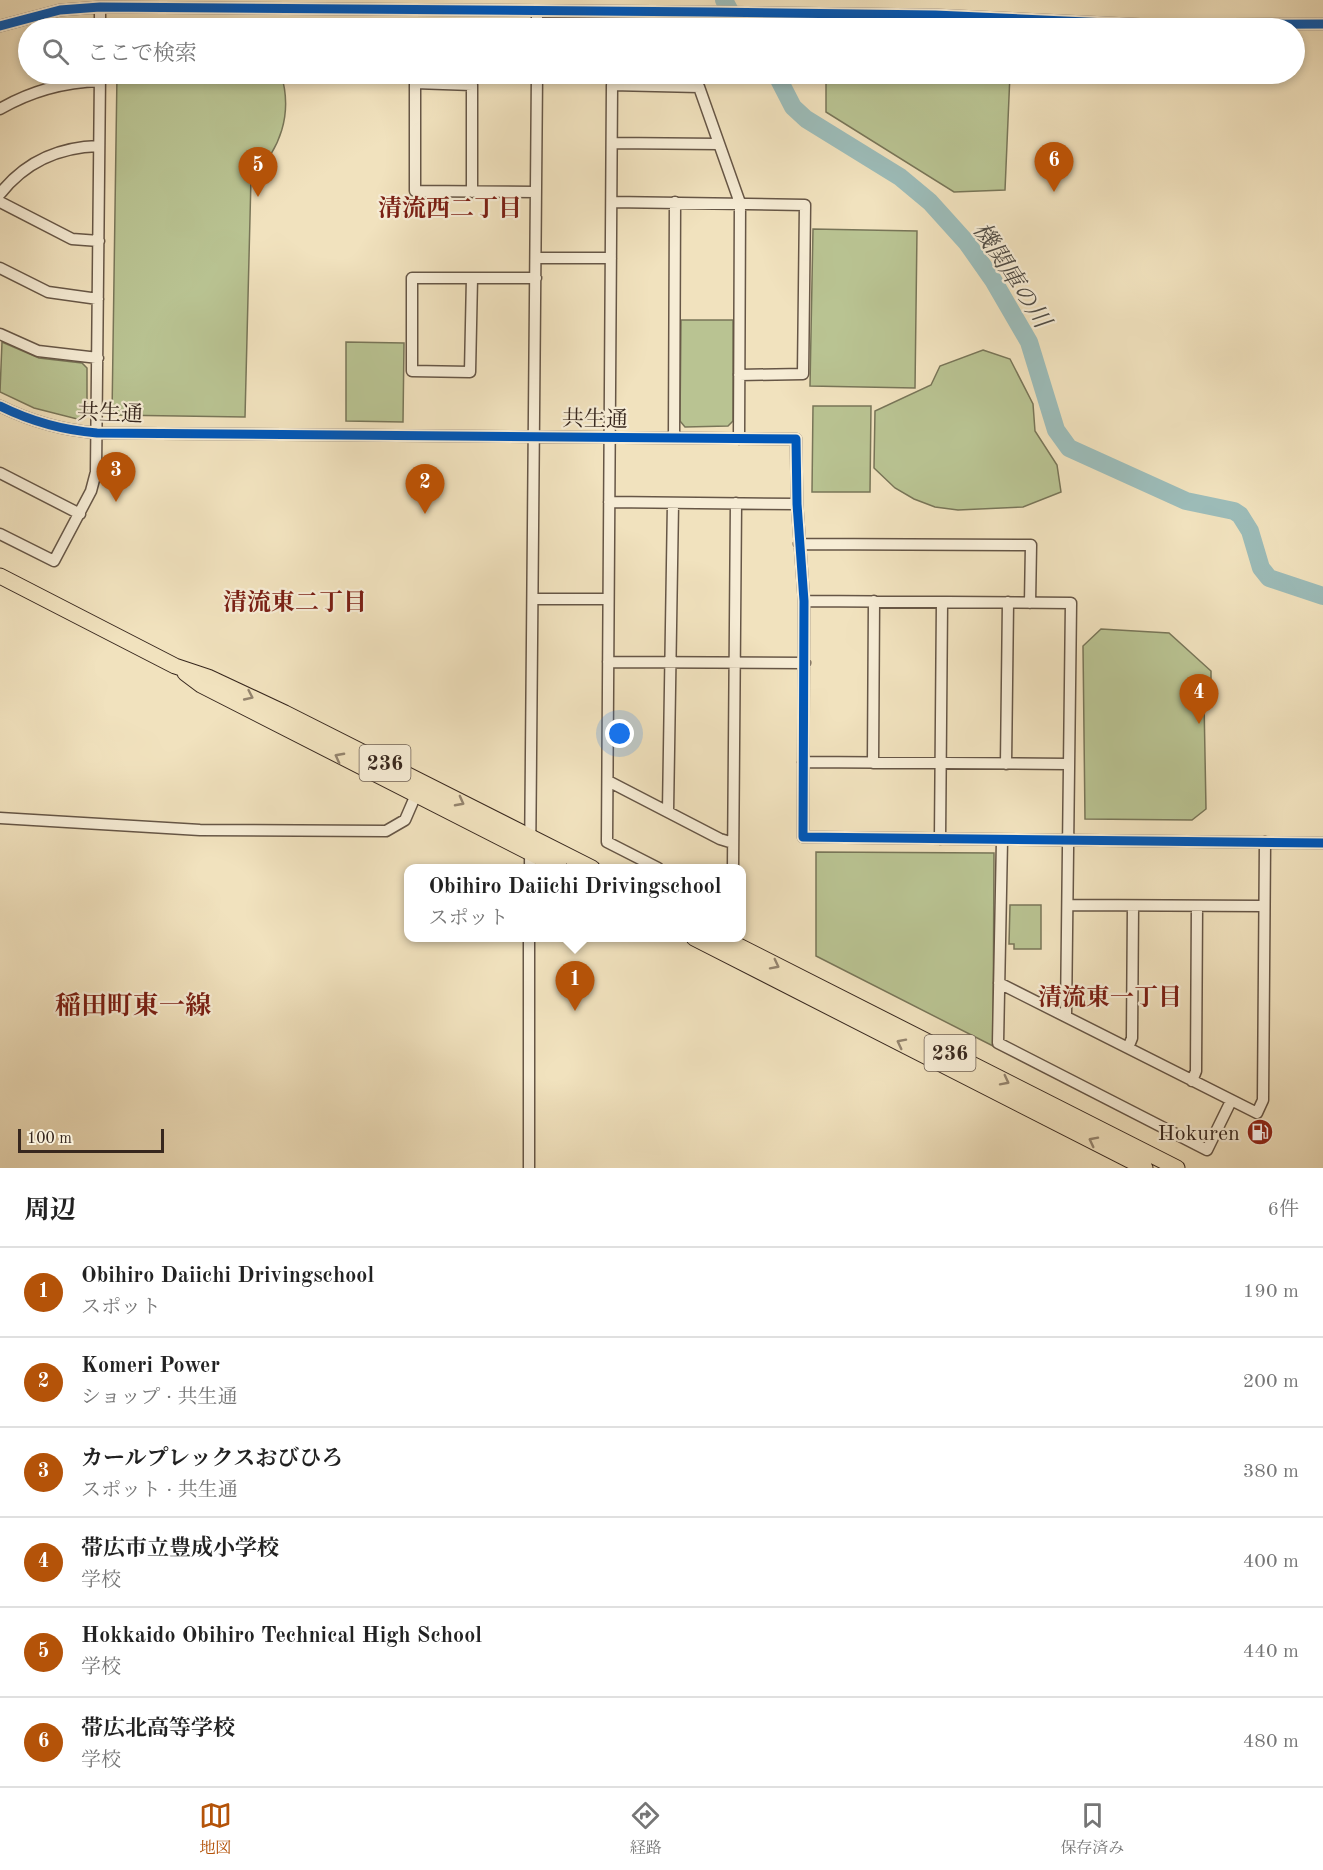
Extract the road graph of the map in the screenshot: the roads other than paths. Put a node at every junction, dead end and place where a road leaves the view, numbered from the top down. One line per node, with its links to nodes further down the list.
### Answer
1 (393, 5): 3 (street); 4 (street)
2 (616, 5): 4 (street); 8 (street)
3 (100, 7): 5 (street); 6 (street)
4 (537, 10): 7 (street)
5 (30, 18)
6 (100, 18)
7 (537, 18)
8 (1000, 18)
9 (18, 21): 12 (street)
10 (1305, 24): 11 (street)
11 (1323, 24)
12 (0, 26)
13 (62, 84): 18 (street)
14 (100, 84): 21 (street)
15 (415, 84): 22 (street)
16 (444, 84): 22 (street)
17 (537, 84): 23 (street)
18 (0, 109)
19 (612, 143): 20 (street); 20 (street); 26 (street)
20 (719, 144): 28 (street)
21 (99, 146): 24 (street); 29 (street)
22 (472, 192): 23 (street)
23 (536, 192): 30 (street)
24 (0, 194)
25 (0, 202): 29 (street)
26 (612, 202): 27 (street); 31 (street)
27 (675, 202): 28 (street); 43 (street)
28 (740, 203): 38 (street); 38 (street)
29 (99, 241): 35 (street)
30 (536, 258): 31 (street); 34 (street)
31 (611, 258): 42 (street)
32 (0, 268): 35 (street)
33 (472, 278): 33 (street); 34 (street)
34 (536, 278): 41 (street)
35 (98, 299): 37 (street)
36 (0, 334): 37 (street)
37 (98, 358): 40 (street)
38 (739, 375): 44 (street)
39 (0, 406): 40 (street, 共生通)
40 (97, 433): 41 (street, 共生通); 50 (street)
41 (534, 437): 42 (street, 共生通); 54 (street)
42 (610, 438): 43 (street, 共生通); 46 (street)
43 (674, 438): 44 (street, 共生通)
44 (739, 438): 49 (street, 共生通)
45 (0, 473): 50 (street)
46 (609, 502): 47 (street); 55 (street)
47 (673, 503): 48 (street); 62 (street)
48 (736, 503): 49 (street); 63 (street)
49 (797, 504): 52 (street, 共生通)
50 (80, 514): 51 (street)
51 (0, 534)
52 (799, 544): 56 (street, 共生通); 60 (street)
53 (0, 576): 71 (highway, 236)
54 (533, 599): 55 (street); 80 (street)
55 (608, 599): 61 (street)
56 (804, 601): 57 (street); 64 (street, 共生通)
57 (874, 601): 58 (street); 66 (street)
58 (942, 602): 59 (street); 67 (street)
59 (1008, 602): 60 (street); 68 (street)
60 (1030, 603): 69 (street)
61 (608, 662): 62 (street); 70 (street)
62 (671, 662): 63 (street); 72 (street)
63 (735, 663): 64 (street); 78 (street)
64 (805, 663): 65 (street, 共生通)
65 (803, 762): 66 (street); 74 (street, 共生通)
66 (873, 763): 67 (street)
67 (940, 763): 68 (street); 74 (street)
68 (1006, 764): 69 (street)
69 (1068, 765): 76 (street)
70 (608, 781): 72 (street); 83 (street)
71 (419, 789): 73 (street); 80 (highway, 236)
72 (668, 811): 78 (street)
73 (0, 818)
74 (940, 839): 75 (street)
75 (1002, 840): 76 (street); 92 (street)
76 (1070, 840): 77 (street); 85 (street)
77 (1265, 842): 79 (street); 88 (street)
78 (734, 843): 84 (street)
79 (1323, 843)
80 (530, 853): 81 (highway, 236); 82 (highway, 236)
81 (552, 864)
82 (575, 864)
83 (650, 864)
84 (733, 864)
85 (1069, 905): 86 (street); 93 (street)
86 (1133, 906): 87 (street); 94 (street)
87 (1197, 906): 88 (street); 95 (street)
88 (1264, 906): 96 (street)
89 (529, 942): 97 (street)
90 (702, 942): 98 (highway, 236, one-way to 90)
91 (731, 942): 99 (highway, 236, one-way to 99)
92 (999, 982): 93 (street); 96 (street)
93 (1065, 1015): 94 (street)
94 (1128, 1048): 95 (street)
95 (1192, 1081): 96 (street)
96 (1231, 1101)
97 (529, 1168)
98 (1145, 1168)
99 (1177, 1168)

